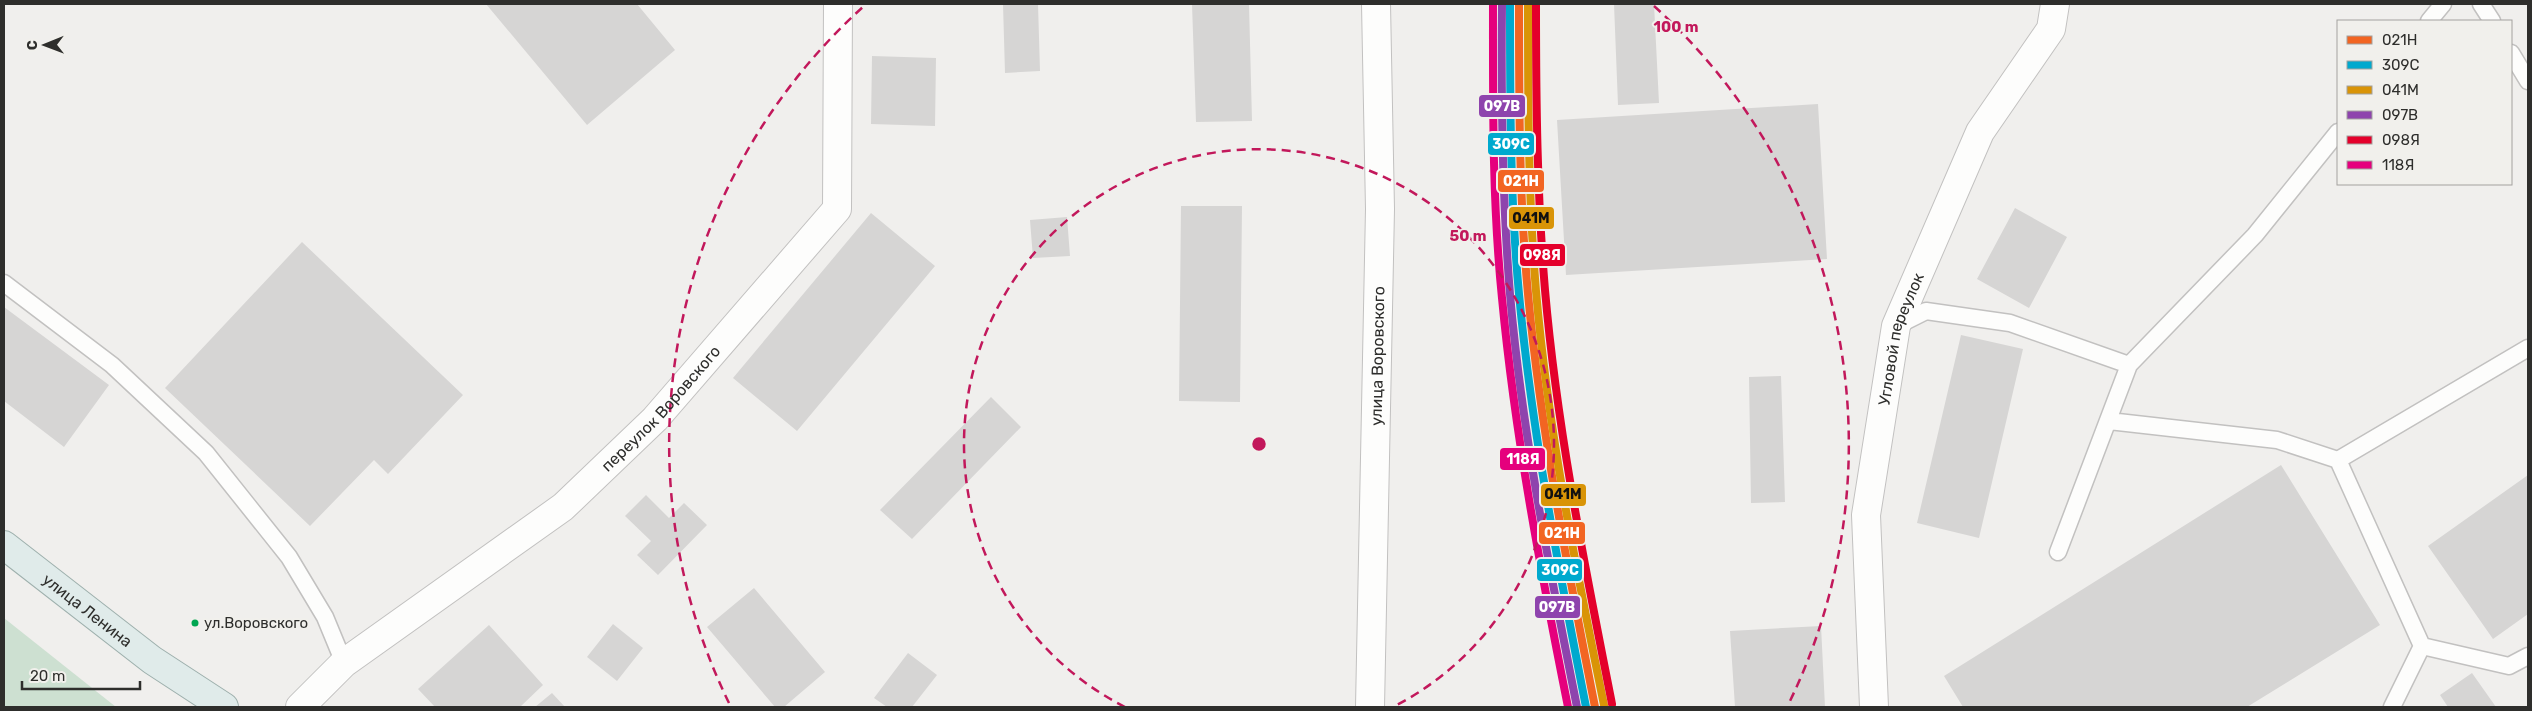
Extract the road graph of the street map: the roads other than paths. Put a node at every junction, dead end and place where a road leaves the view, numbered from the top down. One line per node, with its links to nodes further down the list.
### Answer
1 (838, 4): 21 (street, переулок Воровского)
2 (1376, 4): 24 (street, улица Воровского)
3 (2056, 4): 12 (street, Угловой переулок)
4 (2443, 4): 6 (lane)
5 (2481, 4): 7 (lane)
6 (2430, 20)
7 (2491, 20)
8 (2512, 55): 9 (lane)
9 (2528, 82)
10 (2337, 133): 14 (lane)
11 (4, 283): 21 (lane)
12 (1896, 326): 14 (lane); 25 (street, Угловой переулок)
13 (2528, 348): 16 (lane)
14 (2130, 365): 15 (lane)
15 (2110, 421): 16 (lane); 18 (lane)
16 (2338, 460): 19 (lane)
17 (4, 545): 22 (main road, улица Ленина)
18 (2058, 552)
19 (2422, 646): 20 (lane); 26 (lane)
20 (2528, 656)
21 (344, 663): 23 (street, переулок Воровского)
22 (224, 707)
23 (300, 707)
24 (1370, 707)
25 (1874, 707)
26 (2392, 707)

